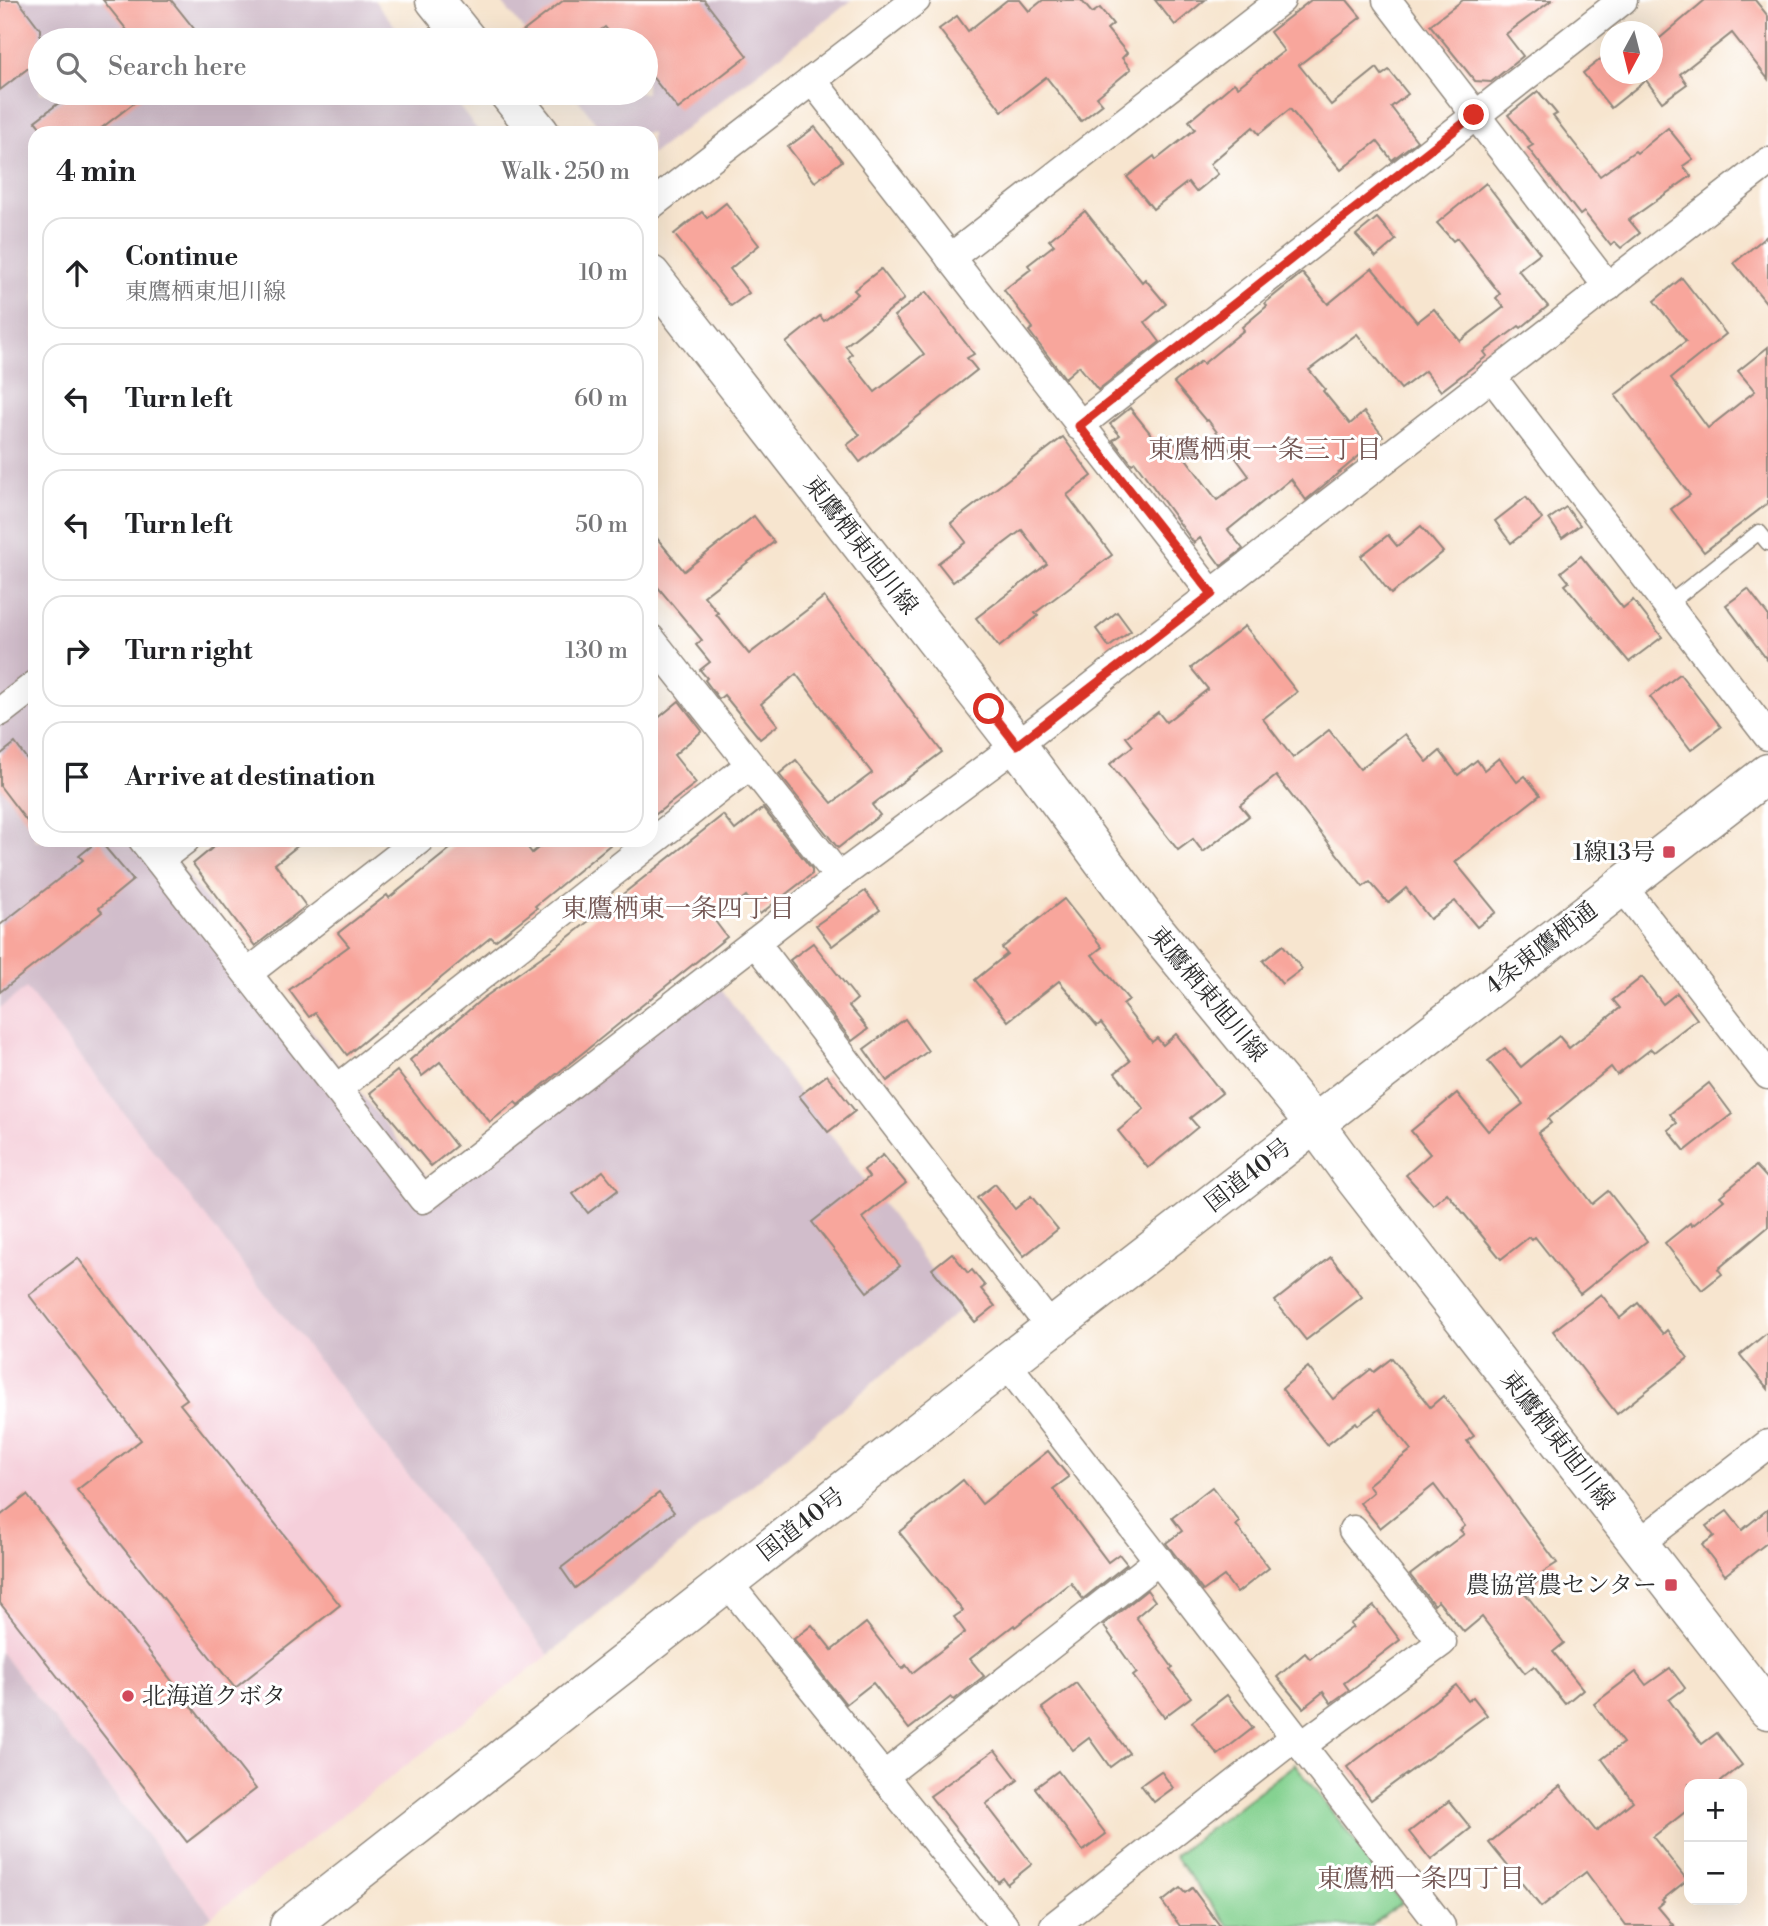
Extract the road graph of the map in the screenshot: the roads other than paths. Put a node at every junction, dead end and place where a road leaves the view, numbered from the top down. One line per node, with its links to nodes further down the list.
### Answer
1 (435, 0): 6 (main road)
2 (916, 0): 7 (street)
3 (1281, 0): 13 (street)
4 (1387, 0): 9 (street)
5 (1623, 0): 9 (street)
6 (457, 28)
7 (812, 80): 12 (street); 13 (street)
8 (518, 105): 10 (main road)
9 (1474, 115): 15 (street); 17 (street)
10 (534, 126)
11 (1768, 162): 15 (street)
12 (658, 200)
13 (950, 258): 17 (street)
14 (658, 284): 25 (main road, 東鷹栖東旭川線)
15 (1608, 287): 16 (street)
16 (1491, 376): 19 (street); 20 (street)
17 (1079, 426): 19 (street)
18 (1768, 543): 20 (lane)
19 (1212, 594): 25 (street)
20 (1667, 605): 24 (street)
21 (658, 655): 26 (street)
22 (28, 697): 23 (street)
23 (0, 712)
24 (1768, 736)
25 (1017, 745): 32 (street); 38 (main road, 東鷹栖東旭川線)
26 (750, 765): 28 (street); 32 (street)
27 (1768, 773): 33 (main road, 4条東鷹栖通)
28 (658, 837)
29 (410, 847): 35 (street)
30 (645, 847): 37 (street)
31 (151, 850): 35 (street)
32 (839, 877): 34 (street)
33 (1622, 886): 36 (street); 38 (main road, 4条東鷹栖通)
34 (755, 942): 37 (street); 39 (street)
35 (248, 973): 37 (street)
36 (1768, 1075)
37 (337, 1089)
38 (1314, 1123): 39 (main road, 国道40号); 43 (main road, 東鷹栖東旭川線)
39 (1052, 1329): 40 (main road, 国道40号)
40 (1006, 1363): 44 (street); 45 (main road, 国道40号)
41 (1768, 1444): 43 (street)
42 (1353, 1530): 47 (street)
43 (1638, 1544): 46 (main road, 東鷹栖東旭川線)
44 (1159, 1560): 47 (street); 48 (street)
45 (727, 1582): 48 (street); 50 (main road, 国道40号)
46 (1768, 1710)
47 (1298, 1742): 49 (street); 52 (street)
48 (884, 1776): 51 (street)
49 (1428, 1922)
50 (289, 1926)
51 (1004, 1926)
52 (1054, 1926)

